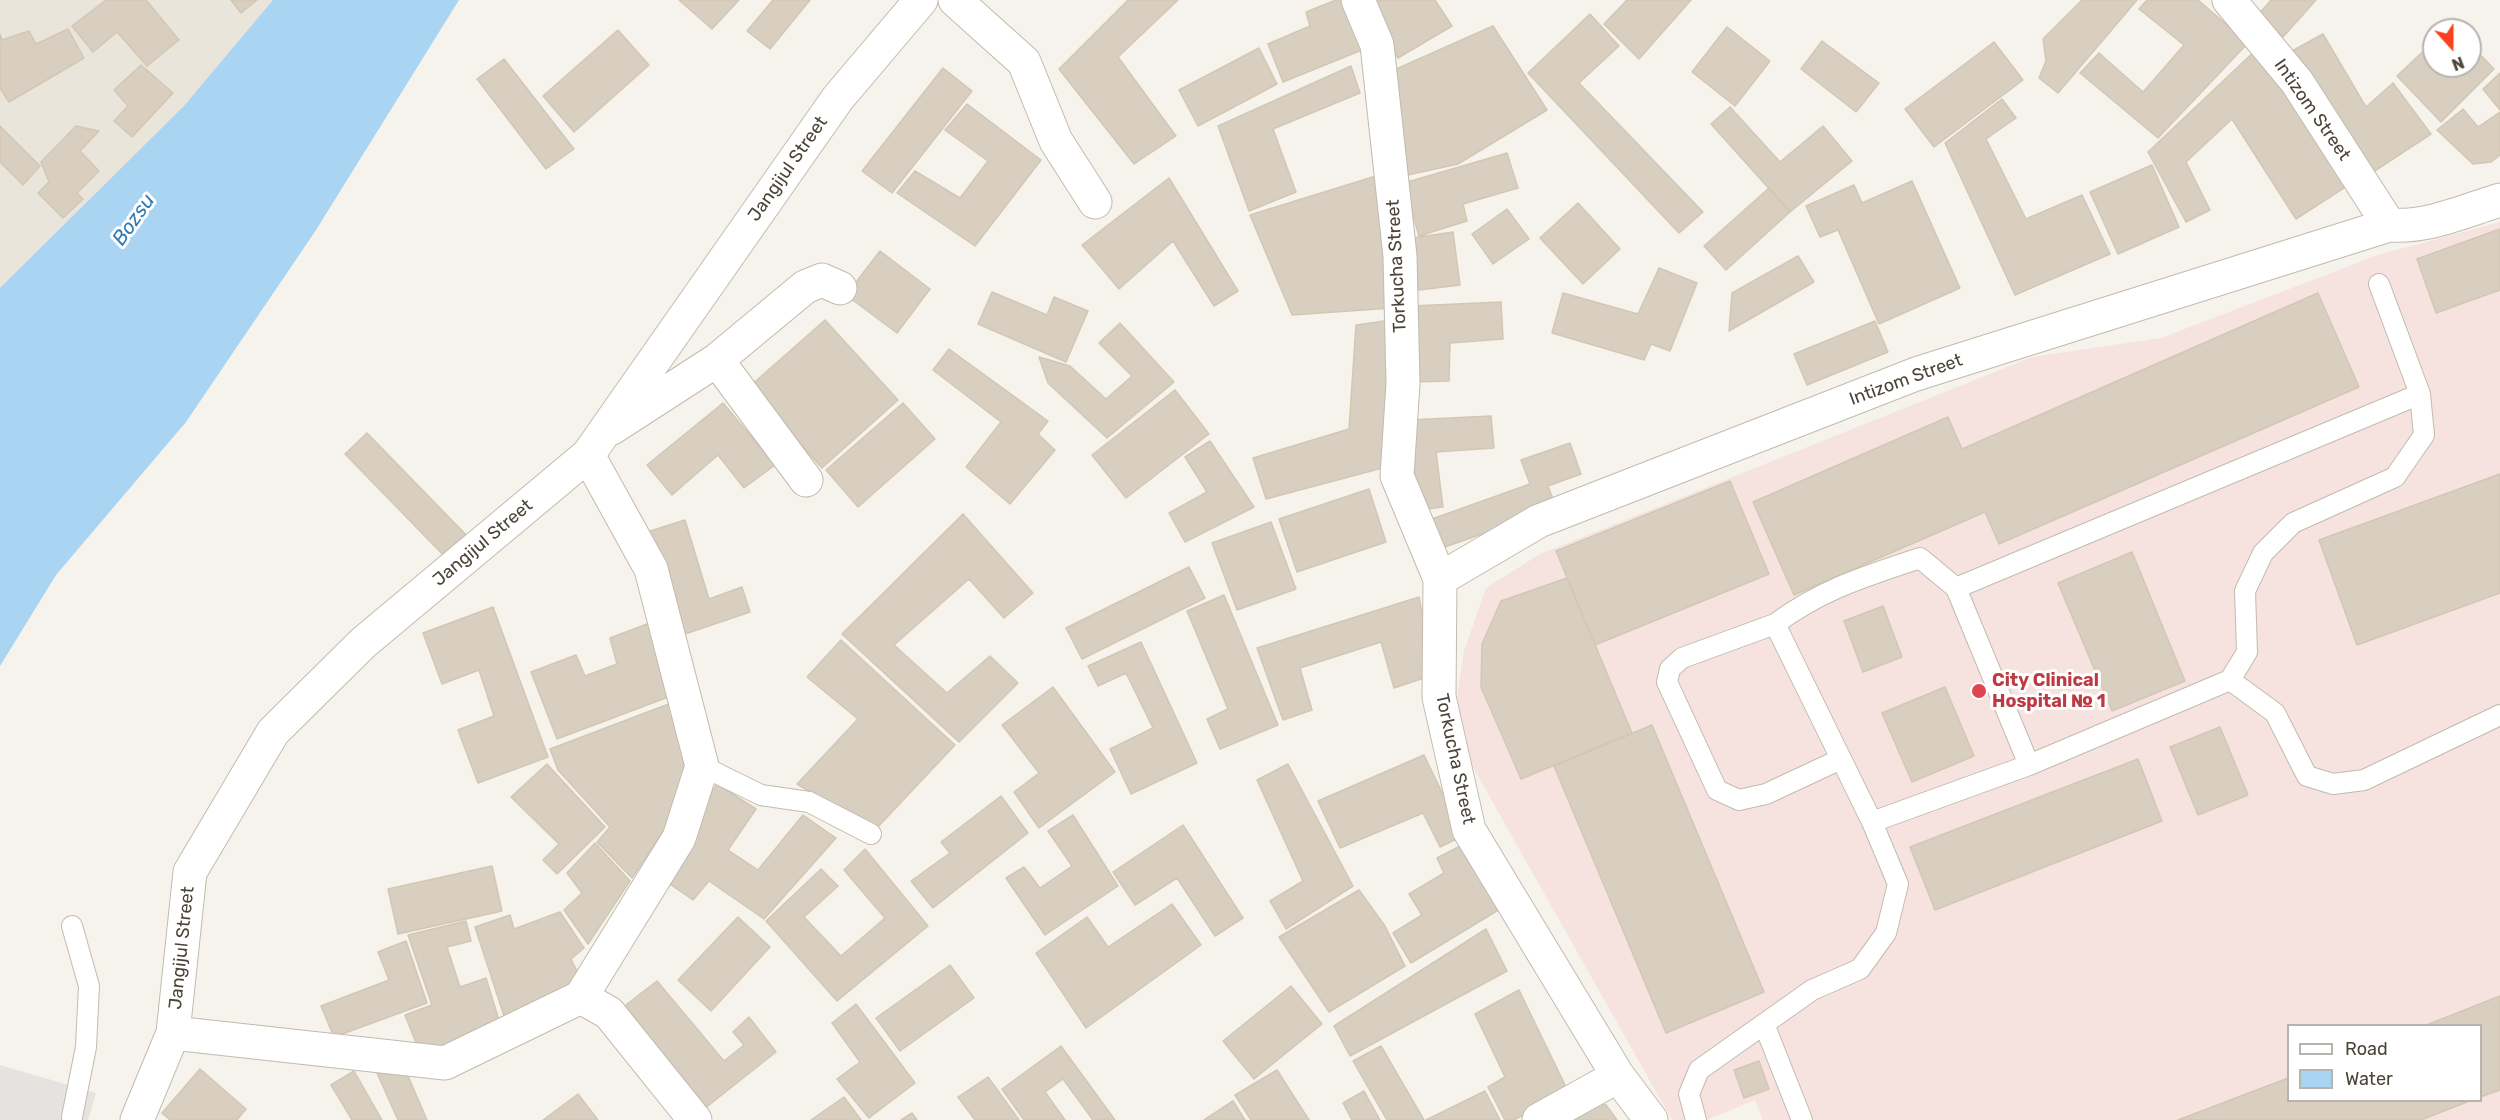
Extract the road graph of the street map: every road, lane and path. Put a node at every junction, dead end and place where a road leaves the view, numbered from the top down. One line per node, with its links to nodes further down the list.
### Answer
1 (921, 0): 12 (street, Jangijul Street)
2 (955, 0): 6 (street)
3 (1358, 0): 14 (street, Torkucha Street)
4 (2229, 0): 7 (street, Intizom Street)
5 (2500, 200): 7 (street, Intizom Street)
6 (1095, 202)
7 (2389, 225): 14 (street, Intizom Street)
8 (2379, 284): 11 (lane)
9 (840, 288): 10 (street)
10 (717, 360): 12 (street); 13 (street)
11 (2420, 394): 15 (lane); 17 (lane)
12 (596, 444): 21 (street); 27 (street, Jangijul Street)
13 (806, 480)
14 (1440, 579): 28 (street, Torkucha Street)
15 (1956, 588): 16 (lane); 20 (lane)
16 (1775, 624): 19 (lane); 19 (lane)
17 (2230, 680): 18 (lane); 20 (lane)
18 (2500, 715)
19 (1841, 759): 22 (lane)
20 (2029, 765): 22 (lane)
21 (702, 766): 23 (lane); 25 (street)
22 (1872, 822): 26 (lane)
23 (871, 834)
24 (72, 926): 29 (lane)
25 (582, 997): 27 (street); 31 (street)
26 (1764, 1024): 34 (lane); 35 (lane)
27 (173, 1033): 30 (street, Jangijul Street)
28 (1618, 1076): 32 (street); 33 (street, Torkucha Street)
29 (72, 1117)
30 (137, 1120)
31 (695, 1120)
32 (1539, 1120)
33 (1651, 1120)
34 (1696, 1120)
35 (1802, 1120)

